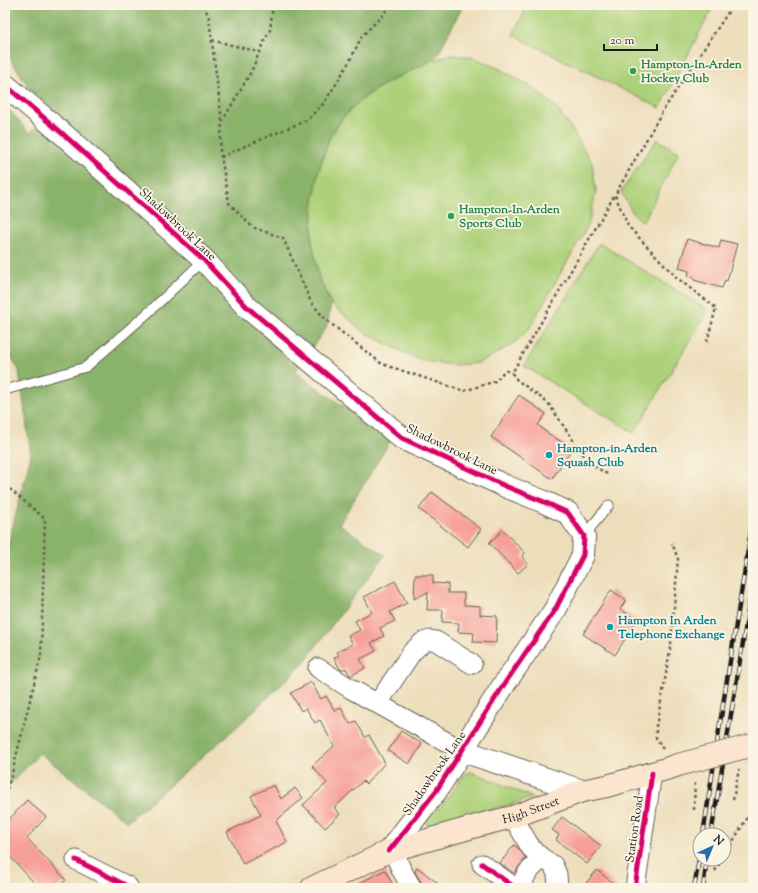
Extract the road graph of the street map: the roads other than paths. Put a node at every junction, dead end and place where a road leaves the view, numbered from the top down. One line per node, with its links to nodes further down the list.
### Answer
1 (5, 85): 2 (street, Shadowbrook Lane)
2 (204, 260): 3 (lane); 5 (street, Shadowbrook Lane)
3 (5, 390)
4 (609, 505): 5 (lane)
5 (584, 536): 10 (street, Shadowbrook Lane)
6 (472, 664): 8 (street)
7 (318, 668): 8 (street)
8 (378, 703): 10 (street)
9 (753, 745): 11 (main road, High Street, bridge)
10 (462, 751): 12 (street, Shadowbrook Lane); 14 (street, Shadowbrook Lane)
11 (673, 771): 12 (main road, High Street); 23 (street, Station Road)
12 (582, 791): 13 (main road, High Street)
13 (513, 817): 14 (main road, High Street); 15 (street)
14 (391, 850): 20 (main road, High Street); 21 (street)
15 (542, 858): 18 (street); 22 (street)
16 (76, 860): 19 (street)
17 (482, 864): 18 (street)
18 (524, 887)
19 (129, 888)
20 (312, 888)
21 (412, 888)
22 (557, 888)
23 (635, 888)

